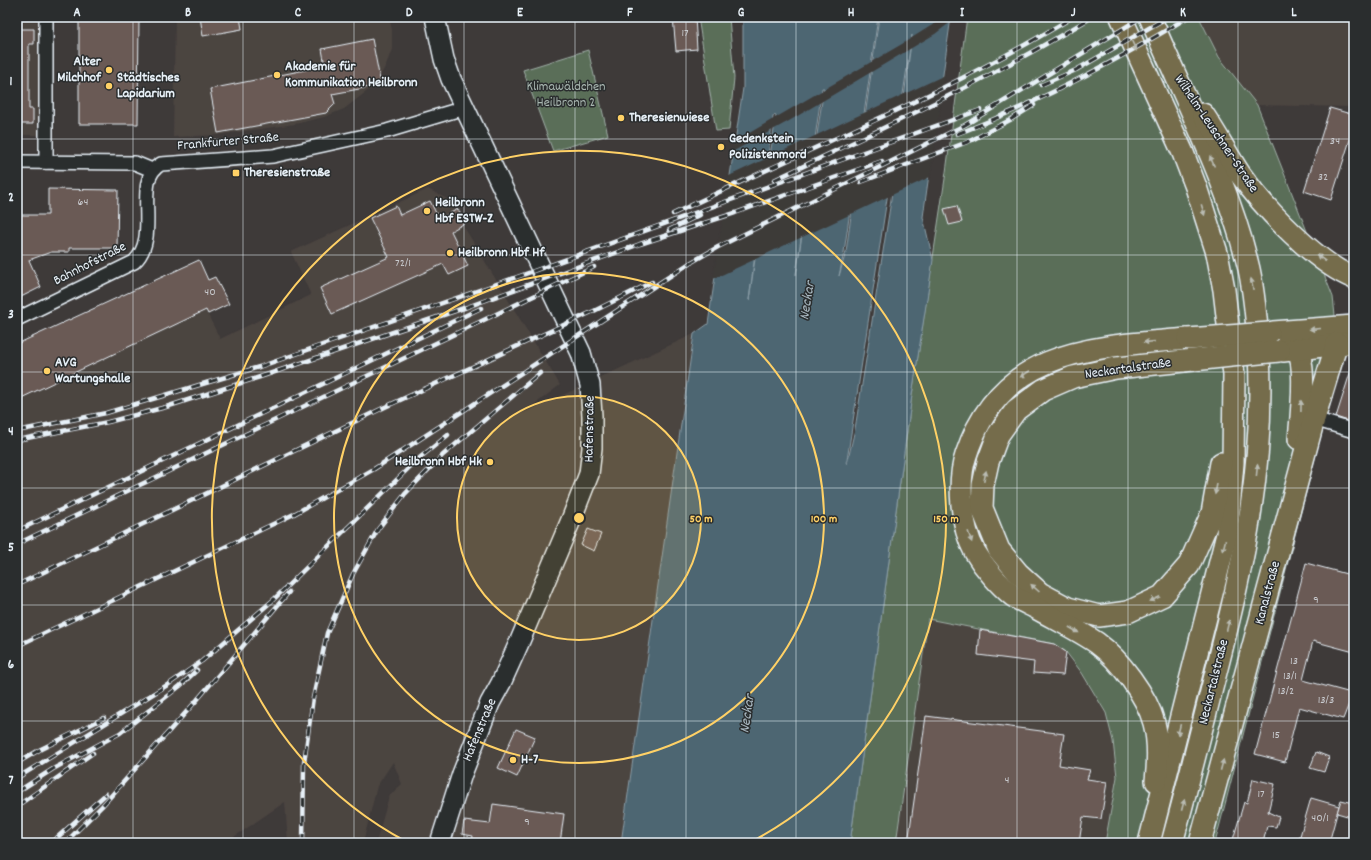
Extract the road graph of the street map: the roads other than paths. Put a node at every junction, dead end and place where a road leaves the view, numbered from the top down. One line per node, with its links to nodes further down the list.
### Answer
1 (46, 17): 8 (street)
2 (435, 17): 6 (main road)
3 (1121, 17): 15 (main road, Neckartalstraße, one-way to 15)
4 (1150, 17): 5 (main road, Neckartalstraße)
5 (1170, 65): 10 (main road, Wilhelm-Leuschner-Straße, one-way to 5); 21 (main road, Neckartalstraße, one-way to 5)
6 (464, 108): 9 (street, Frankfurter Straße); 20 (main road, Hafenstraße)
7 (17, 162): 8 (street)
8 (46, 162): 9 (street)
9 (152, 170): 11 (street, Bahnhofstraße)
10 (1354, 278)
11 (17, 319)
12 (1354, 326): 13 (main road, Neckartalstraße, one-way to 13)
13 (1282, 341): 14 (main road); 15 (main road, Neckartalstraße, one-way to 13, bridge); 18 (main road, one-way to 13); 19 (main road, Neckartalstraße, one-way to 19, bridge)
14 (1346, 342): 16 (main road, Kanalstraße)
15 (1234, 396): 19 (main road, Neckartalstraße, one-way to 19)
16 (1314, 419): 17 (street); 18 (main road, Kanalstraße)
17 (1354, 431)
18 (1282, 541): 22 (main road, Kanalstraße, one-way to 18)
19 (1152, 834)
20 (440, 843)
21 (1172, 843)
22 (1200, 843)

